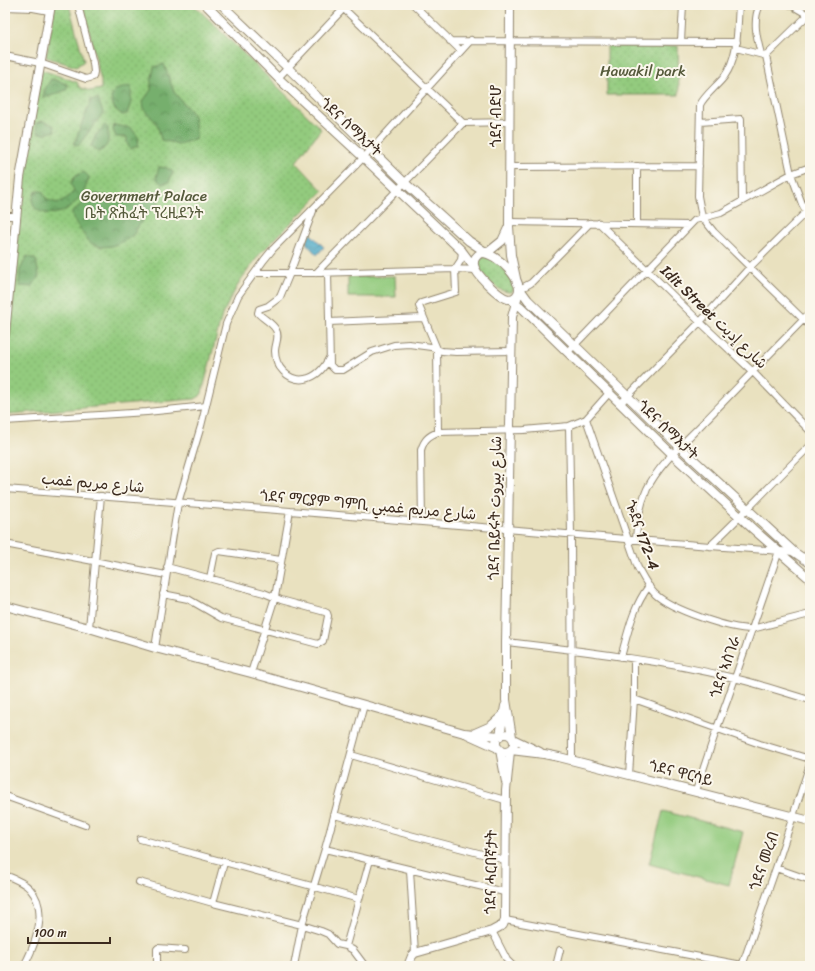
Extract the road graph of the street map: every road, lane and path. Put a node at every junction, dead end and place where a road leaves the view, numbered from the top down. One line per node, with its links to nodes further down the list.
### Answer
1 (78, 5): 22 (street)
2 (222, 5): 23 (main road, ጎደና ሰማእታት)
3 (414, 5): 15 (street)
4 (510, 5): 16 (main road, ጎደና ብድሆ)
5 (683, 5): 17 (street)
6 (739, 5): 18 (street)
7 (760, 5): 20 (street)
8 (791, 5): 13 (street)
9 (209, 6): 24 (main road, ጎደና ሰማእታት)
10 (5, 7): 12 (street)
11 (345, 7): 23 (street); 25 (street)
12 (50, 8): 22 (main road)
13 (809, 16): 20 (street)
14 (472, 40): 15 (street); 16 (street); 19 (street)
15 (450, 41): 19 (street)
16 (510, 41): 17 (street); 26 (main road, ጎደና ብድሆ)
17 (681, 41): 18 (street)
18 (736, 45): 20 (street); 27 (street)
19 (461, 51): 25 (street)
20 (764, 55): 35 (street)
21 (5, 56): 22 (street)
22 (40, 63): 42 (main road)
23 (288, 68): 24 (street); 29 (main road, ጎደና ሰማእታት)
24 (278, 78): 30 (main road, ጎደና ሰማእታት)
25 (428, 89): 28 (street); 29 (street)
26 (510, 122): 28 (street); 33 (main road, ጎደና ብድሆ)
27 (700, 122): 32 (street); 38 (street)
28 (463, 123): 36 (street)
29 (371, 150): 30 (street); 36 (main road, ጎደና ሰማእታት)
30 (363, 157): 37 (main road, ጎደና ሰማእታት); 39 (street)
31 (637, 166): 32 (street); 33 (street); 48 (street)
32 (699, 166): 43 (street)
33 (510, 167): 47 (main road, ጎደና ብድሆ)
34 (810, 167): 35 (street)
35 (791, 174): 38 (street); 40 (street)
36 (405, 183): 37 (street); 51 (main road, ጎደና ሰማእታት)
37 (398, 190): 50 (main road, ጎደና ሰማእታት); 58 (street)
38 (742, 201): 43 (street)
39 (313, 210): 56 (street); 57 (street)
40 (806, 212): 44 (street); 52 (street)
41 (5, 216): 42 (street)
42 (16, 216): 60 (main road)
43 (702, 217): 49 (street); 52 (street)
44 (810, 218)
45 (590, 223): 46 (street); 47 (street); 61 (street)
46 (599, 223): 48 (street); 55 (street, Idit Street شارع إديت)
47 (509, 224): 51 (main road); 61 (main road, ጎደና ብድሆ)
48 (637, 224): 49 (street)
49 (689, 226): 55 (street)
50 (462, 251): 53 (street); 54 (main road, ጎደና ሰማእታት)
51 (487, 252): 54 (main road); 61 (main road, ጎደና ሰማእታት)
52 (750, 267): 65 (street); 67 (street)
53 (455, 269): 54 (street); 59 (street); 64 (street)
54 (476, 270): 61 (main road, ጎደና ሰማእታት)
55 (647, 271): 67 (street, Idit Street شارع إديت); 70 (street)
56 (255, 272): 57 (street); 79 (street)
57 (290, 273): 58 (street); 74 (street)
58 (316, 273): 59 (street)
59 (328, 273): 66 (street)
60 (7, 291): 69 (main road)
61 (514, 294): 63 (main road); 63 (main road); 70 (main road, ጎደና ሰማእታት); 73 (main road, ጎደና ሰማእታት)
62 (810, 313): 65 (street)
63 (512, 317): 72 (main road, ጎደና ቤይሩት شارع بيروت)
64 (423, 318): 66 (street); 71 (street)
65 (804, 320): 68 (street); 75 (street)
66 (329, 322): 74 (street)
67 (700, 322): 75 (street, Idit Street شارع إديت); 77 (street)
68 (810, 326)
69 (5, 334)
70 (575, 345): 73 (street); 77 (main road, ጎደና ሰማእታት)
71 (437, 349): 72 (street); 74 (street); 85 (street)
72 (511, 351): 83 (main road, ጎደና ቤይሩት شارع بيروت)
73 (568, 352): 76 (main road, ጎደና ሰማእታት)
74 (330, 356)
75 (753, 372): 84 (street, Idit Street شارع إديت); 87 (street)
76 (610, 392): 78 (main road, ጎደና ሰማእታት); 80 (street)
77 (627, 396): 78 (street); 87 (main road, ጎደና ሰማእታት)
78 (621, 403): 88 (main road, ጎደና ሰማእታት)
79 (206, 406): 81 (street); 91 (street)
80 (586, 419): 82 (street); 98 (street, ጐደና 172-4)
81 (5, 421)
82 (569, 426): 83 (street); 97 (street)
83 (510, 430): 85 (street); 96 (main road, ጎደና ቤይሩት شارع بيروت)
84 (810, 431)
85 (438, 432): 95 (street)
86 (810, 446): 92 (street)
87 (680, 447): 88 (street); 92 (main road, ጎደና ሰማእታት)
88 (673, 455): 94 (main road, ጎደና ሰማእታት); 99 (street)
89 (5, 489): 90 (street, شارع مريم غمب)
90 (101, 496): 91 (street, شارع مريم غمب); 106 (street)
91 (178, 503): 93 (street, ጎደና ማርያም ግምቢ شارع مريم غمبي); 108 (street)
92 (748, 509): 94 (street); 104 (main road, ጎደና ሰማእታት)
93 (290, 511): 95 (street, ጎደና ማርያም ግምቢ شارع مريم غمبي); 105 (street)
94 (740, 517): 101 (street); 102 (main road, ጎደና ሰማእታት)
95 (422, 522): 96 (street, ጎደና ማርያም ግምቢ شارع مريم غمبي)
96 (508, 529): 97 (street, ጎደና ማርያም ግምቢ شارع مريم غمبي); 120 (main road, ጎደና ቤይሩት شارع بيروت)
97 (571, 534): 98 (street, ጎደና ማርያም ግምቢ شارع مريم غمبي); 122 (street)
98 (629, 539): 99 (street, ጎደና ማርያም ግምቢ شارع مريم غمبي); 112 (street, ጐደና 172-4)
99 (636, 540): 101 (street, ጎደና ማርያም ግምቢ شارع مريم غمبي)
100 (5, 544): 106 (street)
101 (710, 546): 102 (street, ጎደና ማርያም ግምቢ شارع مريم غمبي)
102 (779, 551): 104 (street, ጎደና ማርያም ግምቢ شارع مريم غمبي); 111 (main road, ጎደና ሰማእታት); 118 (street, ጎደና ኣስገራ)
103 (810, 551): 107 (street)
104 (794, 552): 107 (main road, ጎደና ሰማእታት)
105 (281, 560): 110 (street); 114 (street)
106 (95, 561): 109 (street); 117 (street)
107 (807, 561)
108 (167, 567): 109 (street); 110 (street)
109 (166, 575): 113 (street)
110 (210, 578): 114 (street)
111 (810, 580)
112 (649, 586): 118 (street, ጐደና 172-4); 123 (street)
113 (163, 594): 119 (street); 121 (street)
114 (275, 597): 119 (street); 119 (street)
115 (5, 606): 117 (main road)
116 (810, 614): 118 (street, ጐደና 172-4)
117 (89, 628): 121 (main road)
118 (752, 629): 126 (street, ጎደና ኣስገራ)
119 (265, 631): 125 (street)
120 (506, 642): 122 (street); 128 (main road, ጎደና ቤይሩት شارع بيروت)
121 (155, 648): 125 (main road)
122 (572, 650): 123 (street); 142 (street)
123 (621, 657): 124 (street)
124 (634, 659): 126 (street); 127 (street)
125 (251, 673): 130 (main road)
126 (735, 678): 129 (street); 132 (street, ጎደና ኣስገራ)
127 (634, 699): 132 (street); 144 (street)
128 (506, 700): 131 (main road); 136 (main road)
129 (810, 700)
130 (364, 706): 133 (main road); 140 (street)
131 (503, 715): 134 (main road); 135 (main road)
132 (717, 728): 141 (street); 146 (street, ጎደና ኣስገራ)
133 (464, 733): 134 (main road); 137 (main road)
134 (474, 733): 135 (main road)
135 (500, 736): 136 (main road); 137 (main road)
136 (512, 738): 138 (main road); 139 (main road, ጎደና ዋርሳይ)
137 (499, 749): 138 (main road); 145 (main road)
138 (511, 750): 139 (main road, ጎደና ዋርሳይ); 145 (main road)
139 (544, 754): 142 (main road, ጎደና ዋርሳይ)
140 (351, 755): 148 (street); 149 (street)
141 (810, 759)
142 (572, 760): 144 (main road, ጎደና ዋርሳይ)
143 (810, 764): 150 (street, ጎደና መረብ)
144 (629, 775): 146 (main road, ጎደና ዋርሳይ)
145 (506, 782): 148 (main road, ጎደና ሓርበኛታት)
146 (696, 791): 150 (main road, ጎደና ዋርሳይ)
147 (5, 796): 152 (street)
148 (505, 800): 156 (main road, ጎደና ሓርበኛታት)
149 (334, 815): 154 (street); 156 (street)
150 (793, 816): 151 (main road, ጎደና ዋርሳይ); 158 (street, ጎደና መረብ)
151 (810, 821)
152 (85, 825)
153 (140, 839): 157 (street)
154 (325, 849): 155 (street); 163 (street)
155 (370, 860): 159 (street); 165 (street)
156 (505, 860): 164 (main road, ጎደና ሓርበኛታት)
157 (224, 863): 163 (street); 166 (street)
158 (776, 868): 161 (street); 174 (street, ጎደና መረብ)
159 (410, 870): 164 (street); 173 (street)
160 (5, 875): 175 (street)
161 (810, 880)
162 (139, 882): 166 (street)
163 (314, 888): 165 (street); 168 (street)
164 (504, 892): 167 (main road, ጎደና ሓርበኛታት)
165 (359, 899): 170 (street)
166 (213, 903): 168 (street)
167 (505, 920): 169 (main road, ጎደና ሓርበኛታት); 174 (street)
168 (302, 925): 170 (street); 177 (street)
169 (492, 931): 173 (main road, ጎደና ሓርበኛታት); 180 (street)
170 (346, 946): 178 (street)
171 (185, 950): 176 (street)
172 (560, 950): 181 (street)
173 (415, 953): 179 (main road)
174 (742, 965)
175 (24, 966)
176 (157, 966)
177 (294, 966)
178 (366, 966)
179 (408, 966)
180 (513, 966)
181 (556, 966)

